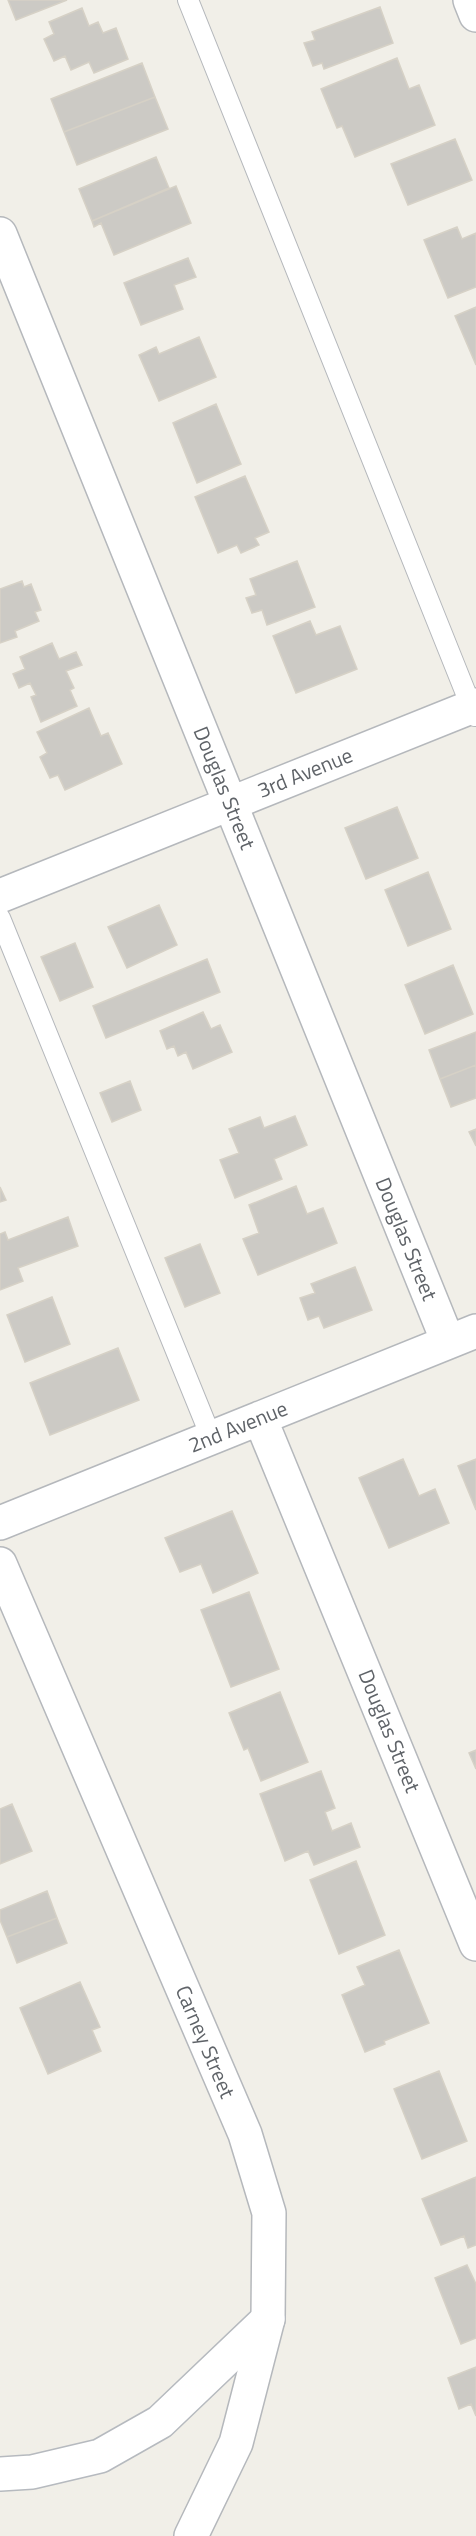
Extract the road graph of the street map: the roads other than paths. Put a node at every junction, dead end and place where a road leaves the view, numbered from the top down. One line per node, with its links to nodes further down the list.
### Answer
1 (188, 0): 5 (lane)
2 (470, 0): 3 (street)
3 (476, 15)
4 (0, 234): 6 (street, Douglas Street)
5 (474, 710): 6 (street, 3rd Avenue)
6 (230, 803): 7 (street, 3rd Avenue); 9 (street, Douglas Street)
7 (0, 896)
8 (0, 918): 11 (lane)
9 (462, 1337): 10 (street, 2nd Avenue)
10 (260, 1418): 11 (street, 2nd Avenue); 14 (street, Douglas Street)
11 (211, 1437): 12 (street, 2nd Avenue)
12 (0, 1523)
13 (0, 1564): 16 (street, Carney Street)
14 (468, 1902): 15 (street, Douglas Street)
15 (476, 1944)
16 (268, 2319): 17 (street); 18 (street, Carney Street)
17 (0, 2474)
18 (191, 2536)

